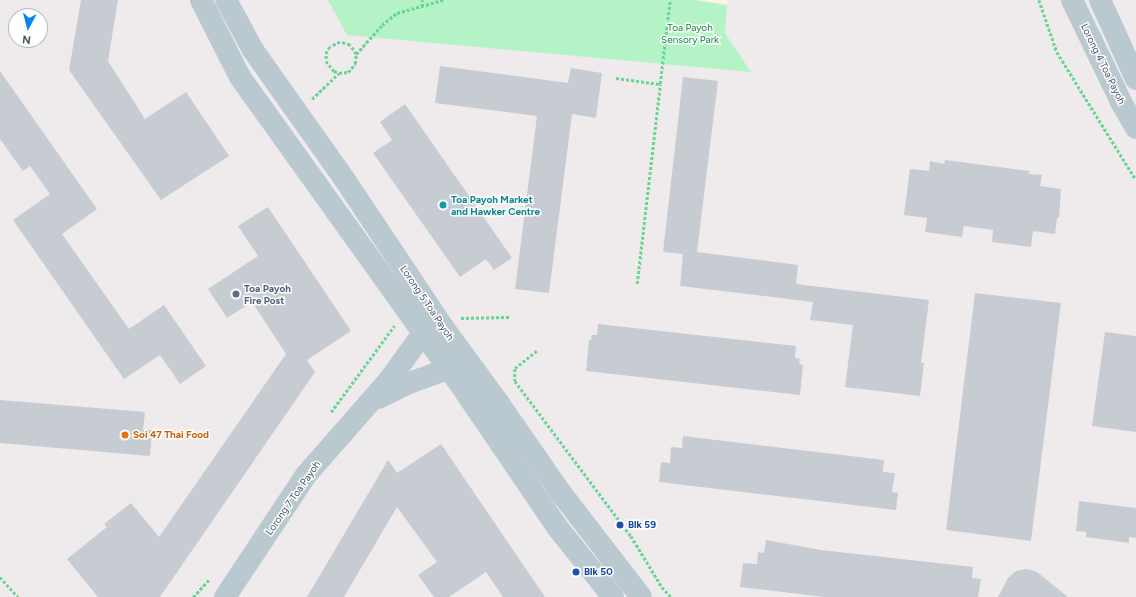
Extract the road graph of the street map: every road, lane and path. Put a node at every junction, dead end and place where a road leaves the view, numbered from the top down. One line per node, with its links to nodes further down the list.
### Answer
1 (201, 0): 19 (street, Lorong 5 Toa Payoh)
2 (226, 0): 27 (street, Lorong 5 Toa Payoh)
3 (422, 0): 9 (path)
4 (443, 0): 9 (path)
5 (670, 0): 14 (path)
6 (1039, 0): 17 (path)
7 (1072, 0): 16 (street, Lorong 4 Toa Payoh)
8 (1100, 0): 13 (street)
9 (422, 7): 10 (path)
10 (356, 54): 11 (path); 11 (path)
11 (339, 73): 15 (path)
12 (616, 78): 14 (path)
13 (1136, 79)
14 (660, 84): 18 (path)
15 (309, 101)
16 (1136, 128)
17 (1136, 180)
18 (637, 284)
19 (422, 333): 21 (street, Lorong 5 Toa Payoh); 22 (street, Lorong 7 Toa Payoh)
20 (537, 351): 28 (path)
21 (448, 369): 22 (street, Lorong 7 Toa Payoh); 26 (street, Lorong 5 Toa Payoh)
22 (368, 404): 25 (street, Lorong 7 Toa Payoh)
23 (0, 577): 24 (path)
24 (18, 597)
25 (225, 597)
26 (613, 597)
27 (641, 597)
28 (671, 597)

